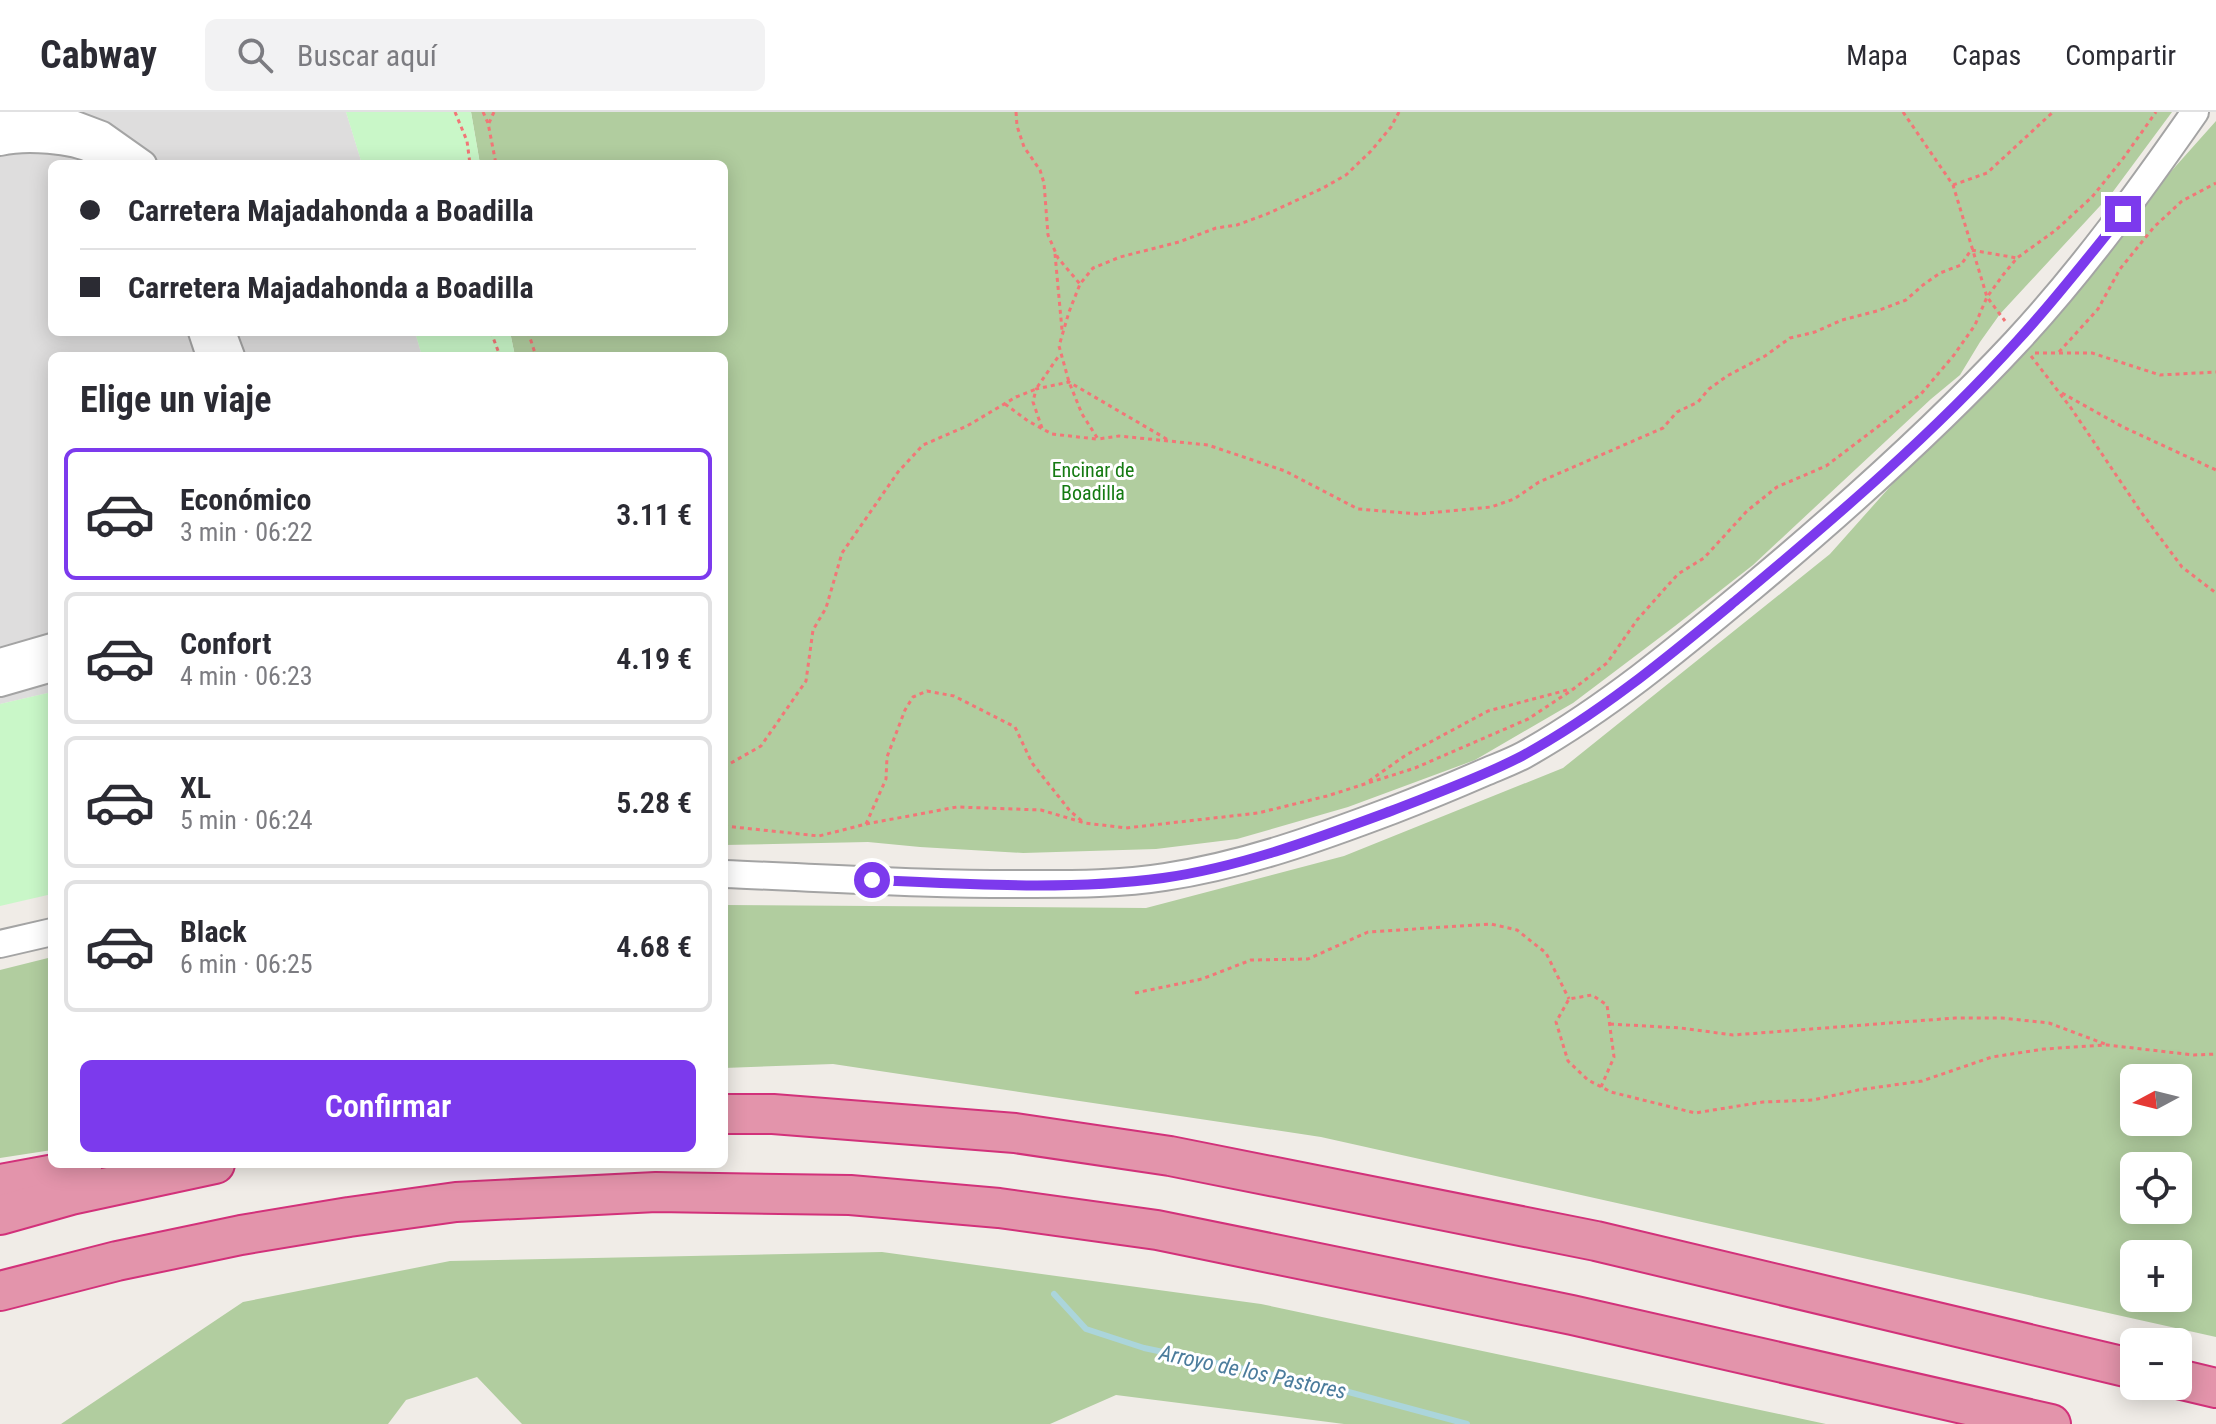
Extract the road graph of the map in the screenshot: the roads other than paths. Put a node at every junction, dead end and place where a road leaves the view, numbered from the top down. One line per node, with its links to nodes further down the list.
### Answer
1 (2195, 112): 5 (street)
2 (2207, 112): 5 (street)
3 (0, 123): 7 (street)
4 (0, 142): 6 (street)
5 (2174, 142): 12 (street)
6 (108, 160)
7 (137, 160)
8 (48, 648): 9 (street)
9 (0, 662)
10 (48, 669): 11 (street)
11 (0, 683)
12 (728, 874)
13 (48, 933): 14 (street)
14 (0, 944)
15 (728, 1114): 21 (highway)
16 (86, 1168): 18 (highway)
17 (196, 1168): 19 (highway)
18 (0, 1184)
19 (0, 1215)
20 (0, 1291): 24 (highway)
21 (2120, 1366)
22 (2192, 1382): 23 (highway)
23 (2216, 1388)
24 (2051, 1424)

